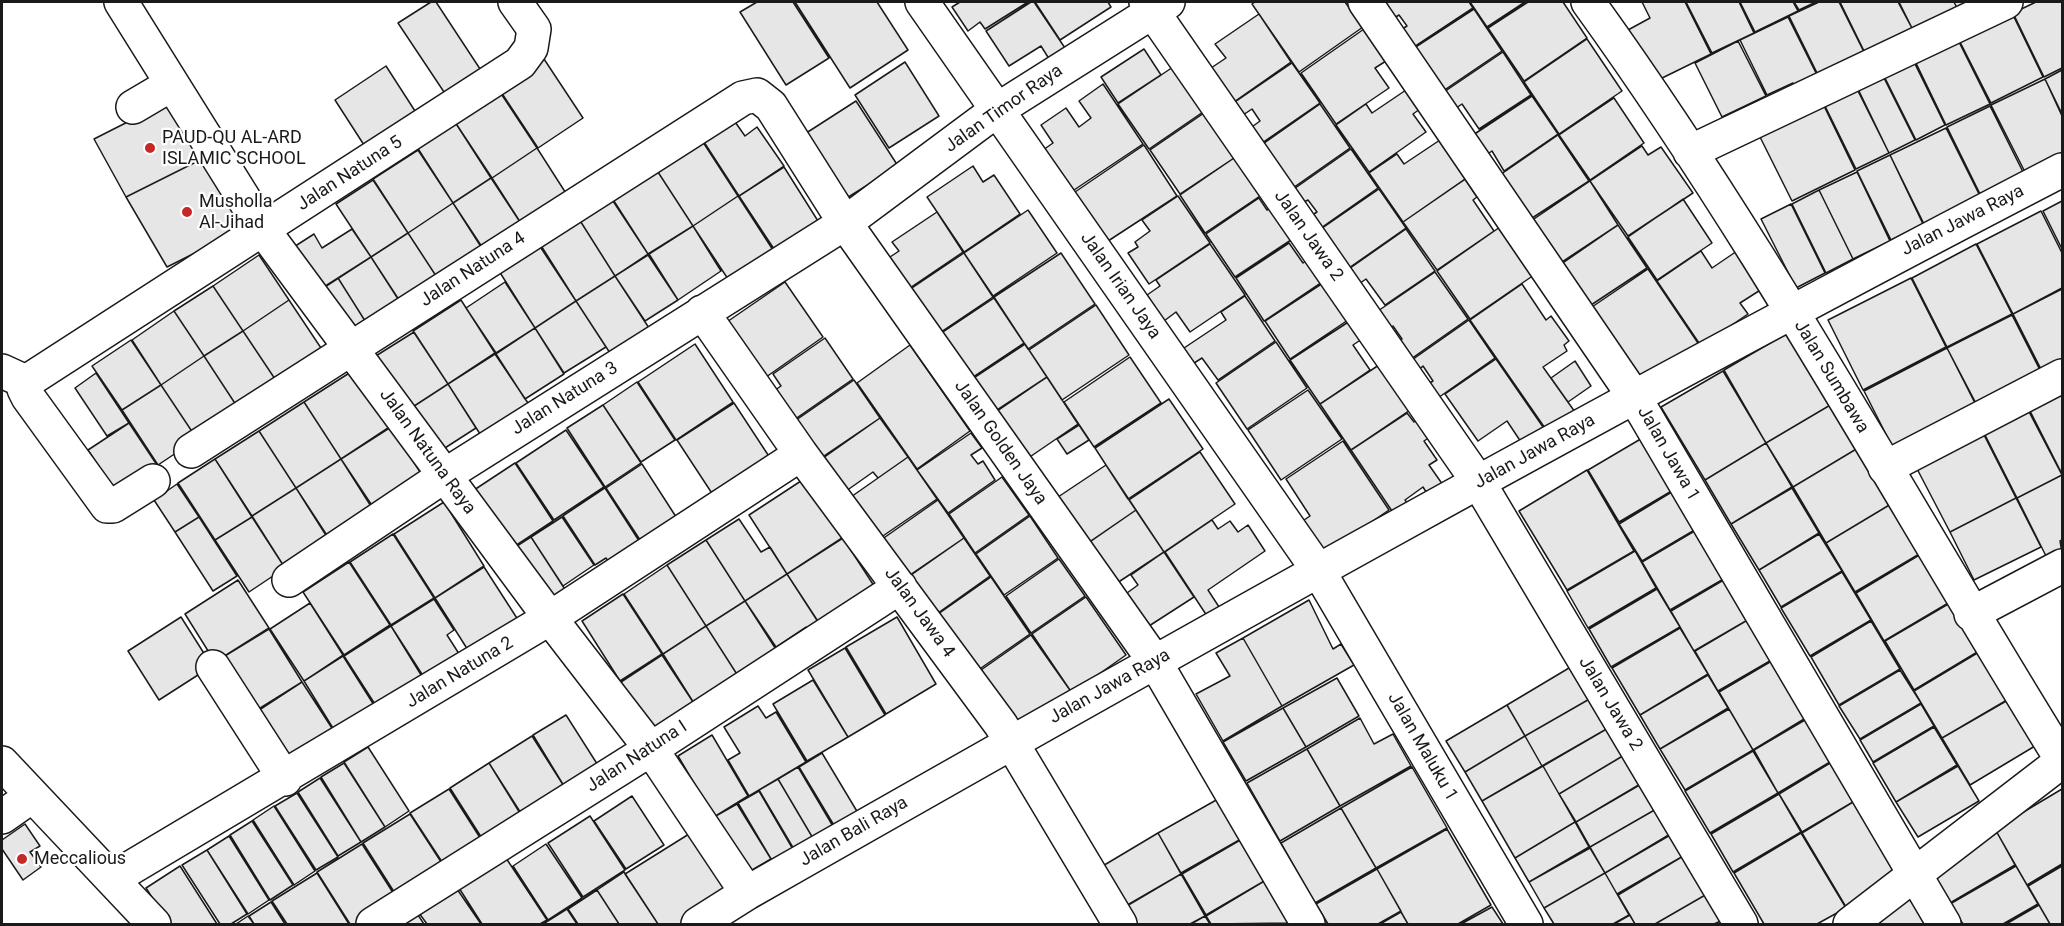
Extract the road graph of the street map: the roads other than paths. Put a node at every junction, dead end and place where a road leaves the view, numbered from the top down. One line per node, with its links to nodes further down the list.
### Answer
1 (121, 2): 8 (street, Jalan Natuna Raya)
2 (515, 2): 15 (street, Jalan Natuna 5)
3 (922, 2): 11 (street, Jalan Irian Jaya)
4 (1365, 2): 21 (street, Jalan Jawa 1)
5 (2006, 2): 12 (street)
6 (1155, 4): 11 (street, Jalan Timor Raya); 25 (street, Jalan Jawa 2)
7 (1598, 5): 12 (street, Jalan Sumbawa)
8 (172, 84): 10 (street); 15 (street, Jalan Natuna Raya)
9 (757, 95): 14 (street, Jalan Golden Jaya); 18 (street, Jalan Natuna 4)
10 (133, 107)
11 (997, 111): 14 (street, Jalan Timor Raya); 29 (street, Jalan Irian Jaya)
12 (1690, 152): 16 (street, Jalan Sumbawa)
13 (2062, 170): 16 (street, Jalan Jawa Raya)
14 (845, 223): 17 (street, Jalan Natuna 3); 34 (street, Jalan Golden Jaya)
15 (264, 231): 18 (street, Jalan Natuna Raya); 19 (street, Jalan Natuna 5)
16 (1791, 310): 21 (street, Jalan Jawa Raya); 24 (street, Jalan Sumbawa)
17 (702, 312): 23 (street, Jalan Jawa 4); 26 (street, Jalan Natuna 3)
18 (351, 349): 22 (street, Jalan Natuna 4); 26 (street, Jalan Natuna Raya)
19 (14, 376): 27 (street)
20 (2062, 376): 24 (street)
21 (1635, 398): 25 (street, Jalan Jawa Raya); 43 (street, Jalan Jawa 1)
22 (191, 451)
23 (801, 454): 31 (street, Jalan Jawa 4); 33 (street, Jalan Natuna 2)
24 (1886, 468): 32 (street, Jalan Sumbawa)
25 (1472, 473): 29 (street, Jalan Jawa Raya); 52 (street, Jalan Jawa 2)
26 (444, 476): 30 (street, Jalan Natuna 3); 33 (street, Jalan Natuna Raya)
27 (153, 481)
28 (2062, 566): 32 (street)
29 (1318, 570): 34 (street, Jalan Jawa Raya); 51 (street, Jalan Maluku 1)
30 (289, 580)
31 (900, 587): 36 (street, Jalan Jawa 4); 37 (street, Jalan Natuna I)
32 (1971, 614): 38 (street, Jalan Sumbawa)
33 (550, 618): 37 (street, Jalan Natuna Raya); 40 (street, Jalan Natuna 2)
34 (1155, 662): 36 (street, Jalan Jawa Raya); 50 (street, Jalan Golden Jaya)
35 (213, 668): 40 (street)
36 (1012, 742): 45 (street, Jalan Bali Raya); 49 (street, Jalan Jawa 4)
37 (651, 749): 45 (street, Jalan Natuna Raya); 47 (street, Jalan Natuna I)
38 (2062, 760): 43 (street)
39 (2, 763): 41 (street)
40 (285, 778): 44 (street, Jalan Natuna 2)
41 (32, 796): 42 (street); 44 (street)
42 (2, 817)
43 (1915, 875): 53 (street); 54 (street, Jalan Jawa 1)
44 (112, 879): 46 (street)
45 (747, 893): 48 (street, Jalan Bali Raya)
46 (154, 924)
47 (373, 924)
48 (698, 924)
49 (1120, 924)
50 (1308, 924)
51 (1526, 924)
52 (1741, 924)
53 (1850, 924)
54 (1944, 924)

